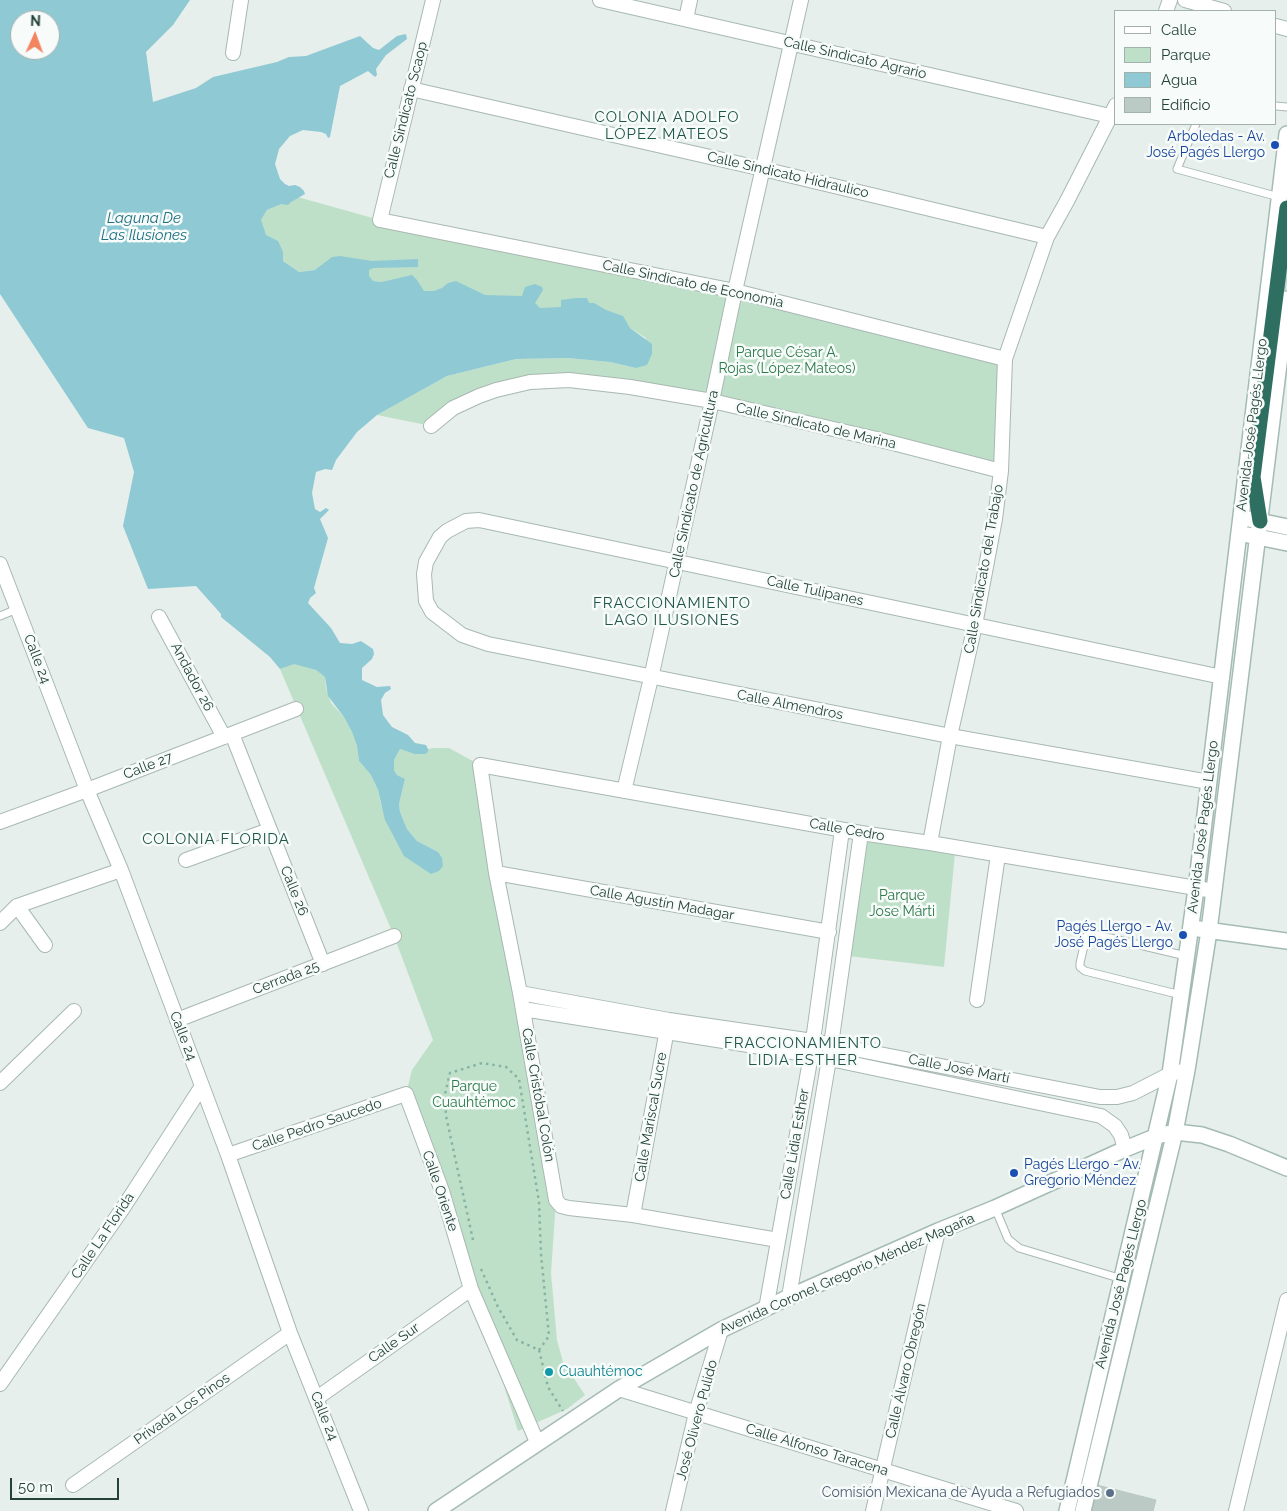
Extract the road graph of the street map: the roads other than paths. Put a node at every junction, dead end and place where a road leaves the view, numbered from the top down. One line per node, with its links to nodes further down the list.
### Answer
1 (242, 0): 10 (street)
2 (433, 0): 11 (street, Calle Sindicato Scaop)
3 (600, 0): 8 (street, Calle Sindicato Agrario)
4 (690, 0): 8 (street)
5 (801, 0): 9 (street, Calle Sindicato de Agricultura)
6 (1185, 0): 7 (street)
7 (1220, 10)
8 (686, 19): 9 (street, Calle Sindicato Agrario)
9 (791, 43): 12 (street, Calle Sindicato Agrario); 15 (street, Calle Sindicato de Agricultura)
10 (233, 53)
11 (411, 89): 15 (street, Calle Sindicato Hidraulico); 17 (street, Calle Sindicato Scaop)
12 (1113, 110): 18 (street, Calle Sindicato del Trabajo)
13 (1196, 125): 16 (lane)
14 (1287, 134): 16 (main road, Avenida José Pagés Llergo)
15 (764, 169): 18 (street, Calle Sindicato Hidraulico); 19 (street, Calle Sindicato de Agricultura)
16 (1283, 202): 25 (main road, Avenida José Pagés Llergo); 26 (highway)
17 (380, 220): 19 (street, Calle Sindicato de Economia)
18 (1047, 237): 21 (street, Calle Sindicato del Trabajo)
19 (735, 291): 21 (street, Calle Sindicato de Economia); 22 (street, Calle Sindicato de Agricultura)
20 (1287, 299): 26 (main road, Avenida José Pagés Llergo)
21 (1005, 359): 24 (street, Calle Sindicato del Trabajo)
22 (712, 401): 23 (street, Calle Sindicato de Marina); 24 (street, Calle Sindicato de Marina); 31 (street, Calle Sindicato de Agricultura)
23 (431, 426)
24 (1000, 471): 37 (street, Calle Sindicato del Trabajo)
25 (1241, 517): 26 (main road); 28 (main road, Avenida José Pagés Llergo)
26 (1260, 521): 27 (main road); 29 (main road, Avenida José Pagés Llergo)
27 (1287, 527)
28 (1239, 533): 29 (main road); 38 (main road, Avenida José Pagés Llergo)
29 (1258, 537): 30 (main road); 57 (main road, Avenida José Pagés Llergo)
30 (1287, 543)
31 (677, 561): 32 (street, Calle Tulipanes); 37 (street, Calle Tulipanes); 39 (street, Calle Sindicato de Agricultura)
32 (426, 562): 39 (street, Calle Almendros)
33 (0, 564): 34 (street, Calle 24)
34 (17, 609): 35 (lane); 45 (street, Calle 24)
35 (0, 616)
36 (159, 617): 41 (street, Andador 26)
37 (975, 625): 38 (street, Calle Tulipanes); 42 (street, Calle Sindicato del Trabajo)
38 (1222, 676): 44 (main road, Avenida José Pagés Llergo)
39 (651, 678): 42 (street, Calle Almendros); 46 (street, Calle Sindicato de Agricultura)
40 (296, 709): 41 (street, Calle 27)
41 (228, 735): 45 (street, Calle 27); 48 (street, Calle 26)
42 (950, 736): 44 (street, Calle Almendros); 51 (street, Calle Sindicato del Trabajo)
43 (480, 765): 46 (street, Calle Cedro); 55 (street, Calle Cristóbal Colón)
44 (1209, 782): 56 (main road, Avenida José Pagés Llergo)
45 (87, 790): 47 (street, Calle 27); 54 (street, Calle 24)
46 (624, 791): 49 (street, Calle Cedro)
47 (0, 822)
48 (270, 830): 53 (street); 67 (street, Calle 26)
49 (842, 830): 50 (street, Calle Cedro); 62 (street, Calle Lidia Esther)
50 (861, 833): 51 (street, Calle Cedro); 76 (street, Calle Lidia Esther)
51 (930, 843): 52 (street, Calle Cedro)
52 (998, 855): 56 (street, Calle Cedro); 70 (street)
53 (186, 860)
54 (121, 870): 58 (street); 73 (street, Calle 24)
55 (496, 873): 62 (street, Calle Agustín Madagar); 68 (street, Calle Cristóbal Colón)
56 (1196, 889): 57 (street, Calle Cedro); 60 (main road, Avenida José Pagés Llergo)
57 (1214, 891): 61 (main road, Avenida José Pagés Llergo)
58 (17, 906): 59 (street); 65 (street)
59 (0, 923)
60 (1191, 928): 61 (main road); 66 (main road, Avenida José Pagés Llergo)
61 (1210, 931): 64 (main road); 79 (main road, Avenida José Pagés Llergo)
62 (828, 932): 75 (street, Calle Lidia Esther)
63 (394, 936): 67 (street, Cerrada 25)
64 (1287, 941)
65 (45, 945)
66 (1187, 956): 69 (main road, Avenida José Pagés Llergo); 69 (lane)
67 (323, 964): 73 (street, Cerrada 25)
68 (520, 993): 71 (street, Calle Cristóbal Colón); 74 (street, Calle José Martí)
69 (1181, 996): 80 (main road, Avenida José Pagés Llergo)
70 (976, 1000)
71 (523, 1009): 74 (street, Calle José Martí); 90 (street, Calle Cristóbal Colón)
72 (74, 1011): 81 (street)
73 (177, 1020): 82 (street, Calle 24)
74 (668, 1026): 75 (street, Calle José Martí); 77 (street, Calle José Martí); 90 (street, Calle Mariscal Sucre)
75 (813, 1040): 76 (street, Calle José Martí); 77 (street, Calle Lidia Esther)
76 (831, 1044): 78 (street, Calle Lidia Esther); 80 (street, Calle José Martí)
77 (811, 1055): 78 (street, Calle José Martí); 92 (street, Calle Lidia Esther)
78 (829, 1059): 86 (street, Calle José Martí); 95 (street, Calle Lidia Esther)
79 (1186, 1070): 80 (street, Calle José Martí); 84 (main road, Avenida José Pagés Llergo)
80 (1170, 1074): 85 (main road, Avenida José Pagés Llergo)
81 (0, 1083)
82 (202, 1086): 87 (street, Calle 24); 100 (street, Calle La Florida)
83 (406, 1094): 87 (street, Calle Pedro Saucedo); 94 (street, Calle Oriente)
84 (1175, 1132): 85 (main road, Avenida Coronel Gregorio Méndez Magaña); 88 (main road, Avenida Coronel Gregorio Méndez Magaña); 113 (main road, Avenida José Pagés Llergo)
85 (1157, 1136): 86 (main road, Avenida Coronel Gregorio Méndez Magaña); 93 (main road, Avenida José Pagés Llergo)
86 (1125, 1149): 89 (main road, Avenida Coronel Gregorio Méndez Magaña)
87 (228, 1155): 99 (street, Calle 24)
88 (1287, 1168)
89 (995, 1208): 91 (main road, Avenida Coronel Gregorio Méndez Magaña); 93 (lane)
90 (633, 1215): 92 (street, Calle Cristóbal Colón)
91 (938, 1231): 95 (main road, Avenida Coronel Gregorio Méndez Magaña); 105 (street, Calle Álvaro Obregón)
92 (778, 1240): 97 (street, Calle Lidia Esther)
93 (1122, 1279): 112 (main road, Avenida José Pagés Llergo)
94 (471, 1288): 102 (street, Calle Sur); 104 (street, Calle Oriente)
95 (789, 1298): 97 (main road, Avenida Coronel Gregorio Méndez Magaña)
96 (1287, 1300): 114 (street)
97 (766, 1309): 98 (main road, Avenida Coronel Gregorio Méndez Magaña)
98 (721, 1330): 101 (main road, Avenida Coronel Gregorio Méndez Magaña); 103 (street, José Olivero Pulido)
99 (290, 1333): 102 (street, Calle 24); 106 (street, Privada Los Pinos)
100 (0, 1384)
101 (619, 1389): 103 (street, Calle Alfonso Taracena); 104 (main road, Avenida Coronel Gregorio Méndez Magaña)
102 (317, 1398): 107 (street, Calle 24)
103 (696, 1413): 105 (street, Calle Alfonso Taracena); 109 (street, José Olivero Pulido)
104 (538, 1442): 108 (main road, Avenida Coronel Gregorio Méndez Magaña)
105 (883, 1470): 110 (street, Calle Álvaro Obregón); 111 (street, Calle Alfonso Taracena)
106 (73, 1485)
107 (361, 1511)
108 (436, 1511)
109 (673, 1511)
110 (873, 1511)
111 (1016, 1511)
112 (1067, 1511)
113 (1083, 1511)
114 (1236, 1511)

